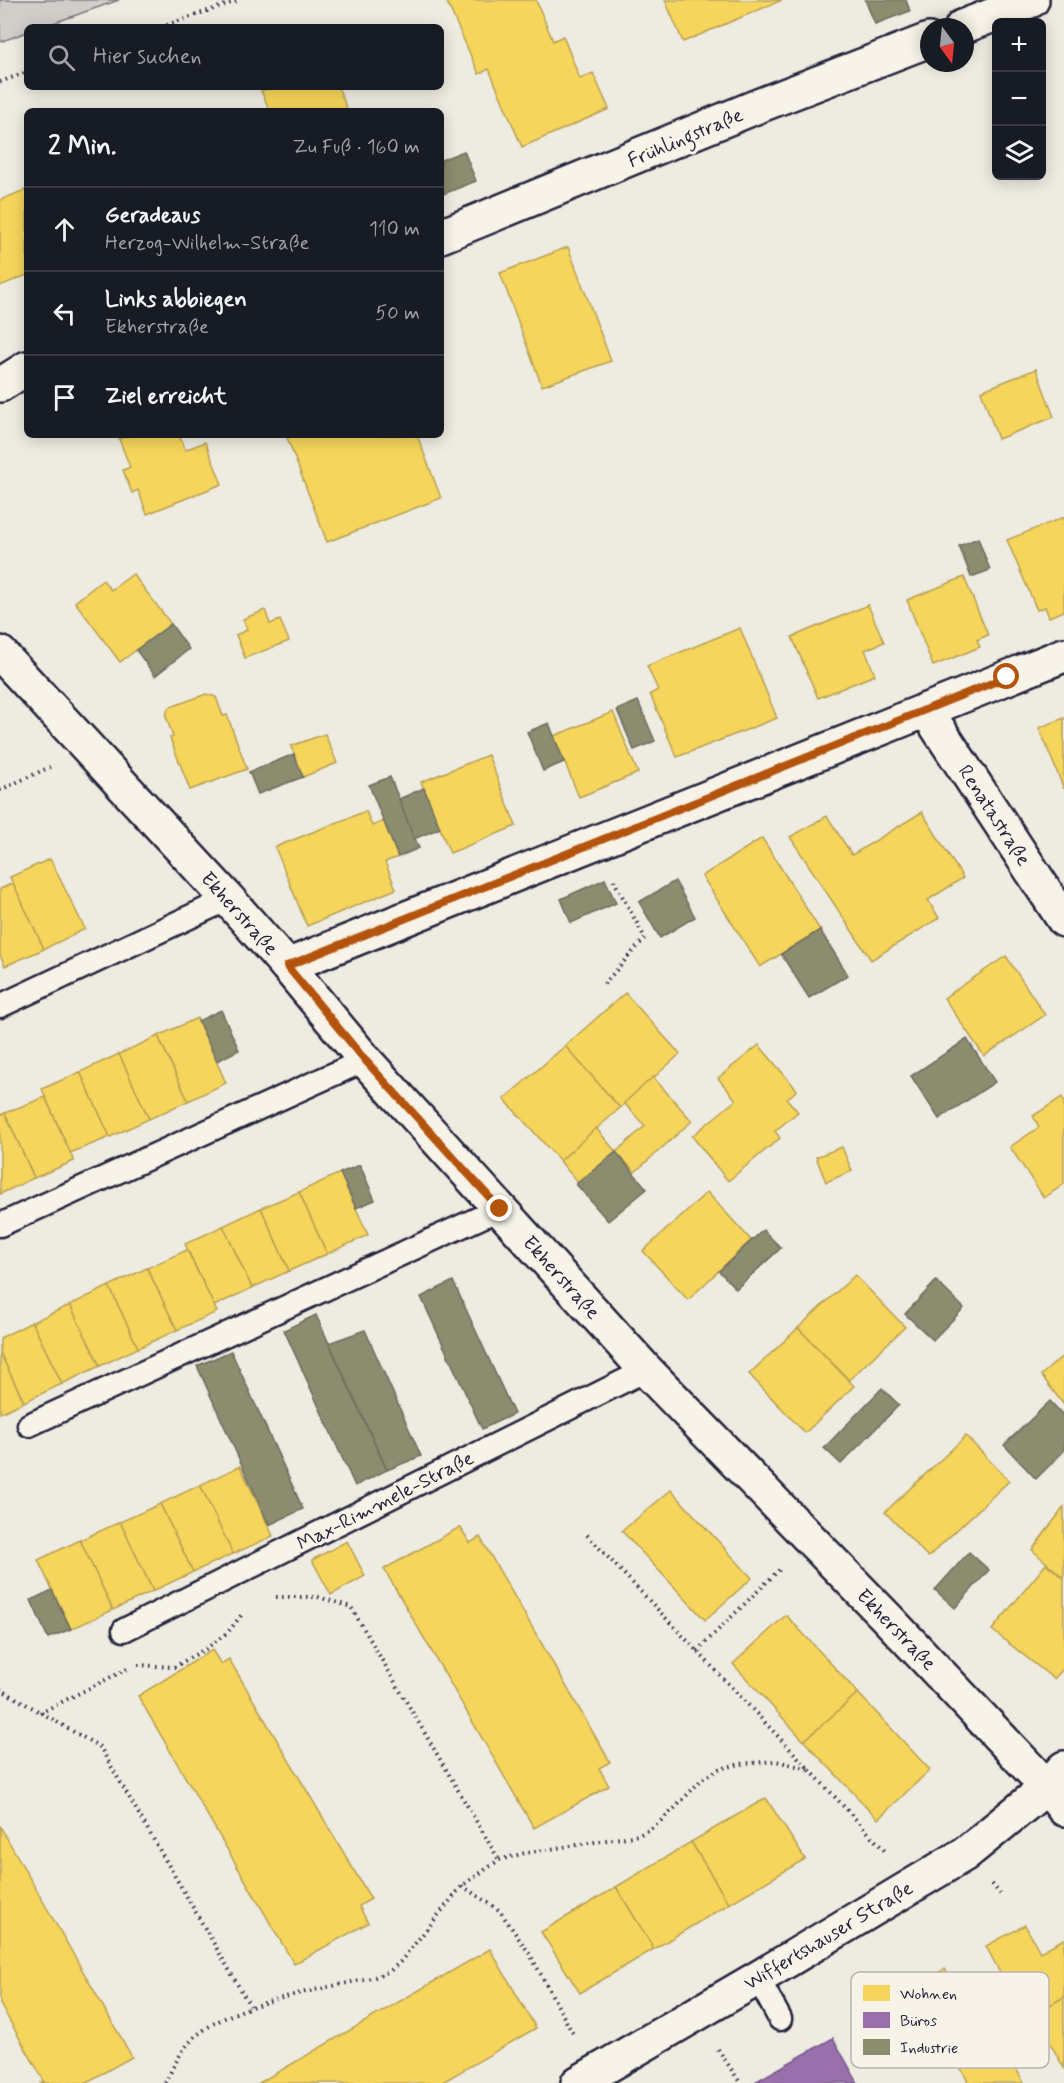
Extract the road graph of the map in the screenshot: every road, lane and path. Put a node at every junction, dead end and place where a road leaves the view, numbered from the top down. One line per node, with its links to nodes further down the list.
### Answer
1 (240, 0): 4 (path)
2 (1032, 0): 3 (street)
3 (974, 22)
4 (170, 24)
5 (920, 43): 8 (street, Frühlingstraße)
6 (24, 73): 7 (path)
7 (0, 82)
8 (444, 235)
9 (24, 370): 10 (street)
10 (0, 385)
11 (0, 653): 14 (street, Ekherstraße)
12 (1064, 655): 13 (street)
13 (926, 710): 16 (street); 18 (street, Renatastraße)
14 (89, 749): 15 (path); 17 (street, Ekherstraße)
15 (0, 790)
16 (594, 843): 19 (street); 20 (path)
17 (228, 899): 19 (street, Ekherstraße); 21 (lane)
18 (1064, 920)
19 (287, 966): 22 (street, Ekherstraße)
20 (604, 984)
21 (0, 1006)
22 (365, 1060): 23 (street, Ekherstraße); 24 (lane)
23 (500, 1209): 25 (street, Ekherstraße); 26 (lane)
24 (0, 1225)
25 (646, 1370): 28 (street, Ekherstraße); 31 (lane, Max-Rimmele-Straße)
26 (29, 1425)
27 (587, 1535): 32 (path)
28 (811, 1540): 32 (path); 36 (street, Ekherstraße)
29 (271, 1597): 37 (path)
30 (249, 1607): 34 (path)
31 (124, 1630)
32 (697, 1651): 35 (path)
33 (0, 1689): 34 (path)
34 (40, 1713): 41 (path)
35 (809, 1769): 37 (path); 38 (path)
36 (1058, 1788): 38 (street, Wiffertshauser Straße)
37 (498, 1860): 39 (path)
38 (915, 1884): 40 (street, Wiffertshauser Straße)
39 (462, 1886): 41 (path); 43 (path)
40 (758, 1978): 42 (lane); 43 (street, Wiffertshauser Straße)
41 (250, 2006): 44 (path)
42 (780, 2019)
43 (586, 2079)
44 (165, 2083)

